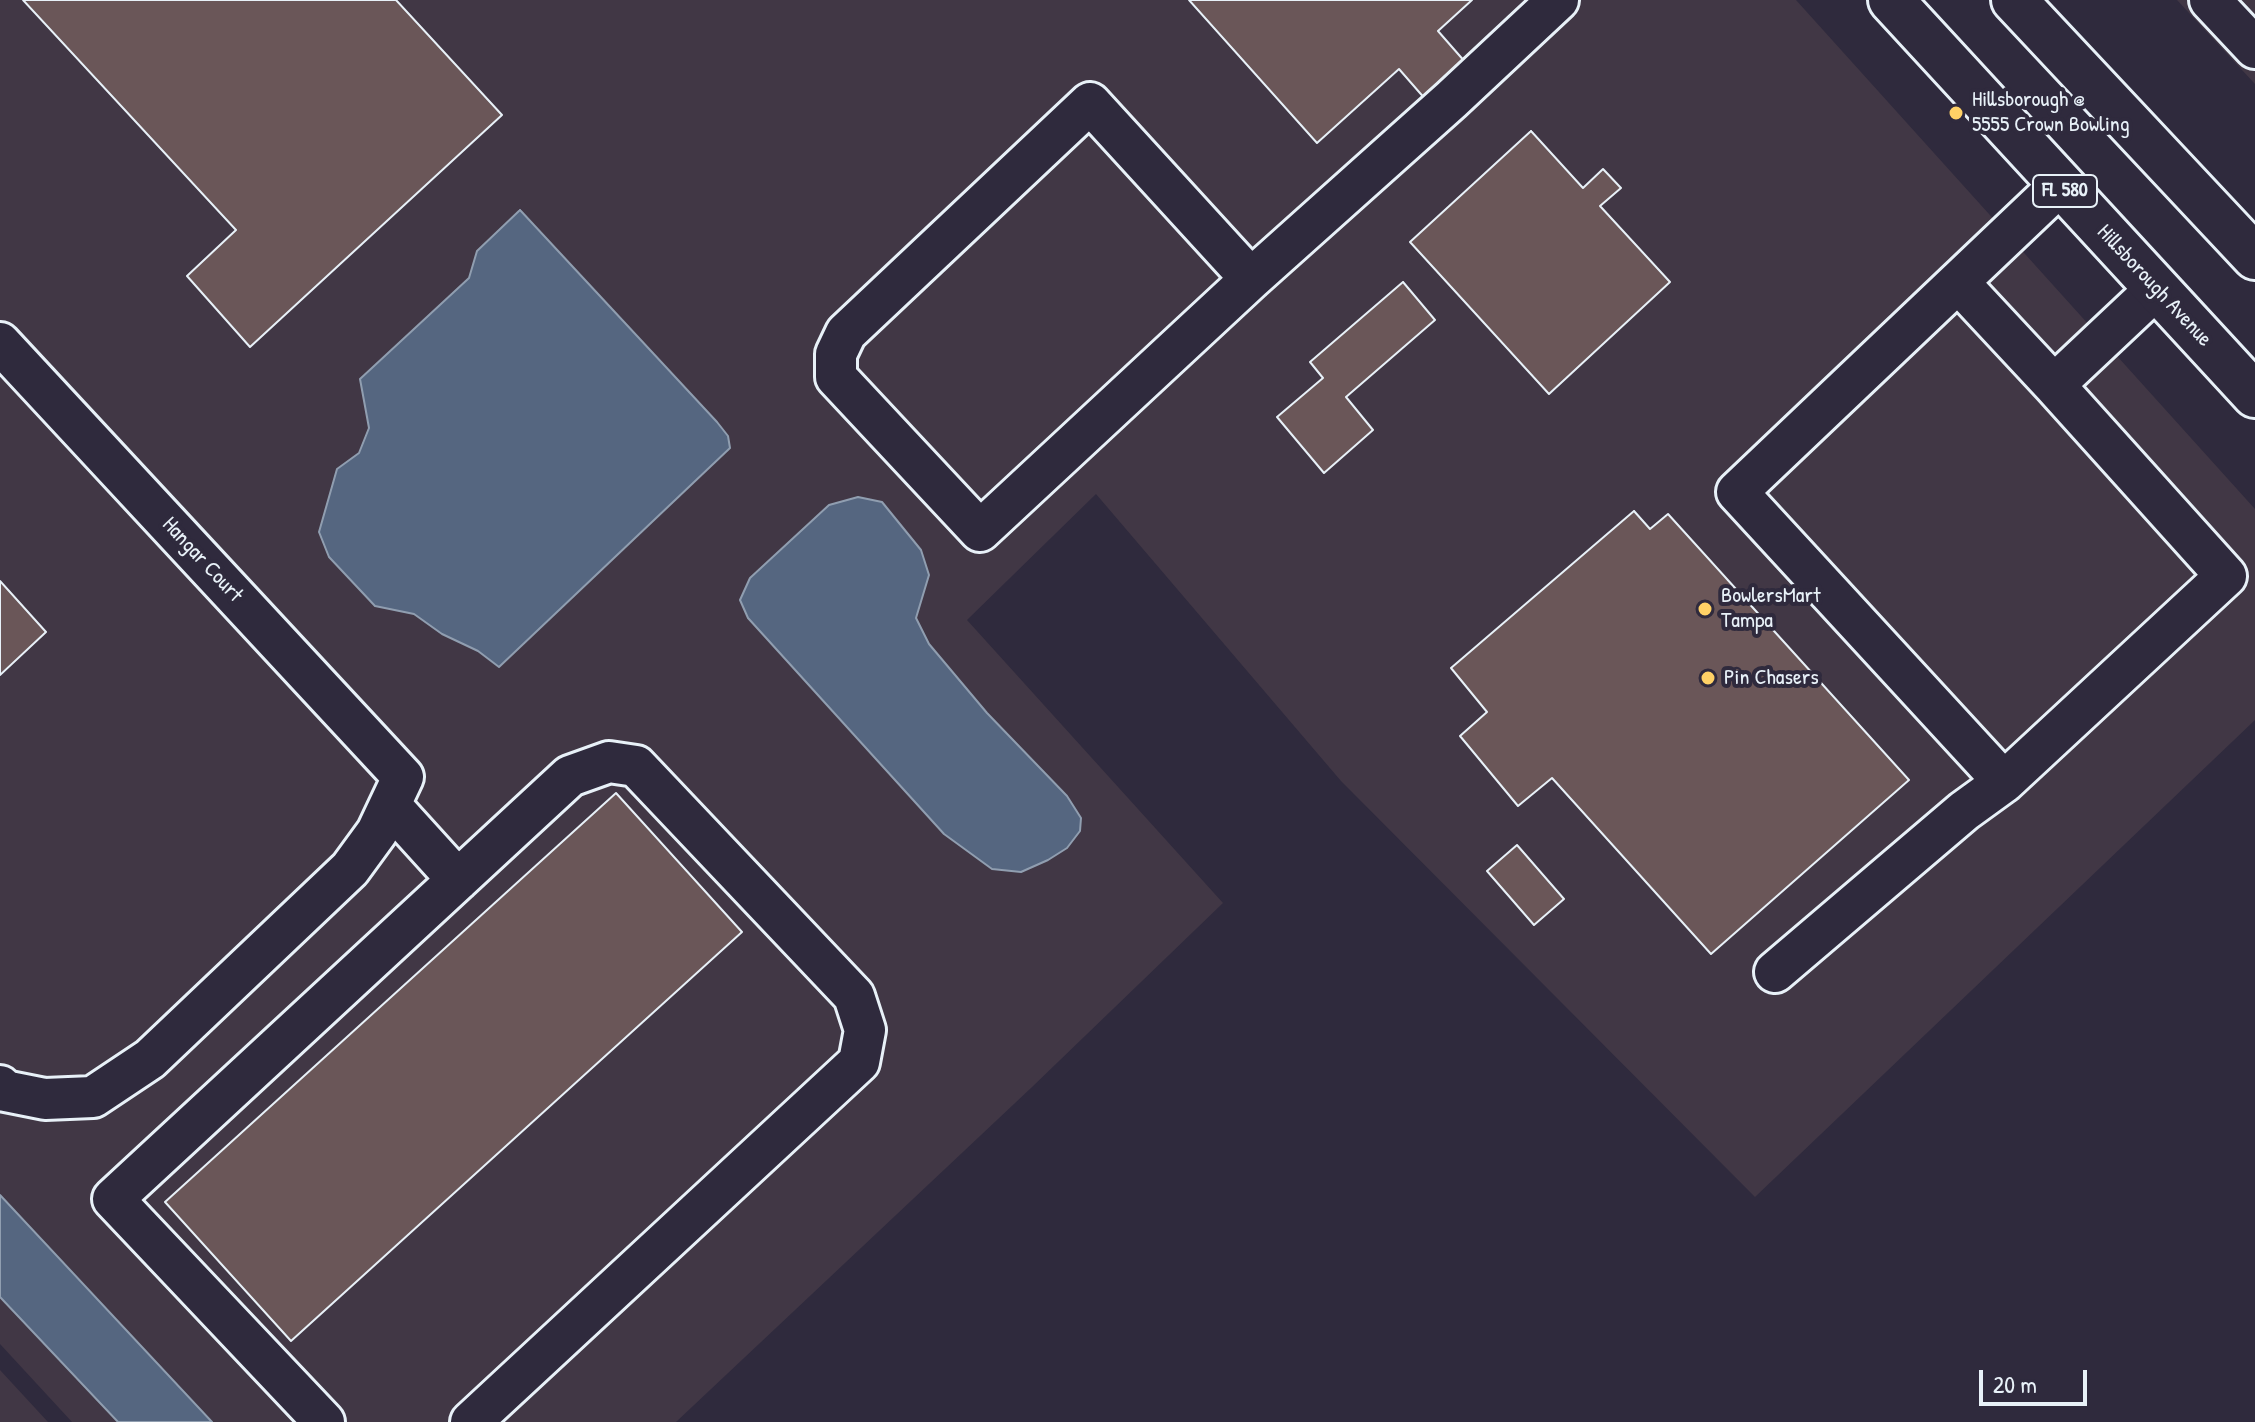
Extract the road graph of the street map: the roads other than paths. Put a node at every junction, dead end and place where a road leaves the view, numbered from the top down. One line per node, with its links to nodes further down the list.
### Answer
1 (1558, 0): 8 (lane)
2 (1891, 0): 6 (main road, Hillsborough Avenue / FL 580)
3 (2014, 0): 7 (main road)
4 (2210, 0): 5 (lane)
5 (2255, 48)
6 (2060, 185): 9 (lane); 10 (main road, Hillsborough Avenue / FL 580)
7 (2255, 257)
8 (1251, 279): 8 (lane)
9 (1958, 282): 12 (lane); 14 (lane)
10 (2156, 289): 12 (lane); 13 (main road, Hillsborough Avenue / FL 580)
11 (0, 343): 15 (lane, Hangar Court)
12 (2054, 385): 14 (lane)
13 (2250, 386)
14 (2004, 782): 17 (lane)
15 (397, 791): 16 (lane, Hangar Court); 18 (lane)
16 (458, 880): 19 (lane); 20 (lane)
17 (1775, 972)
18 (0, 1086)
19 (324, 1422)
20 (471, 1422)

